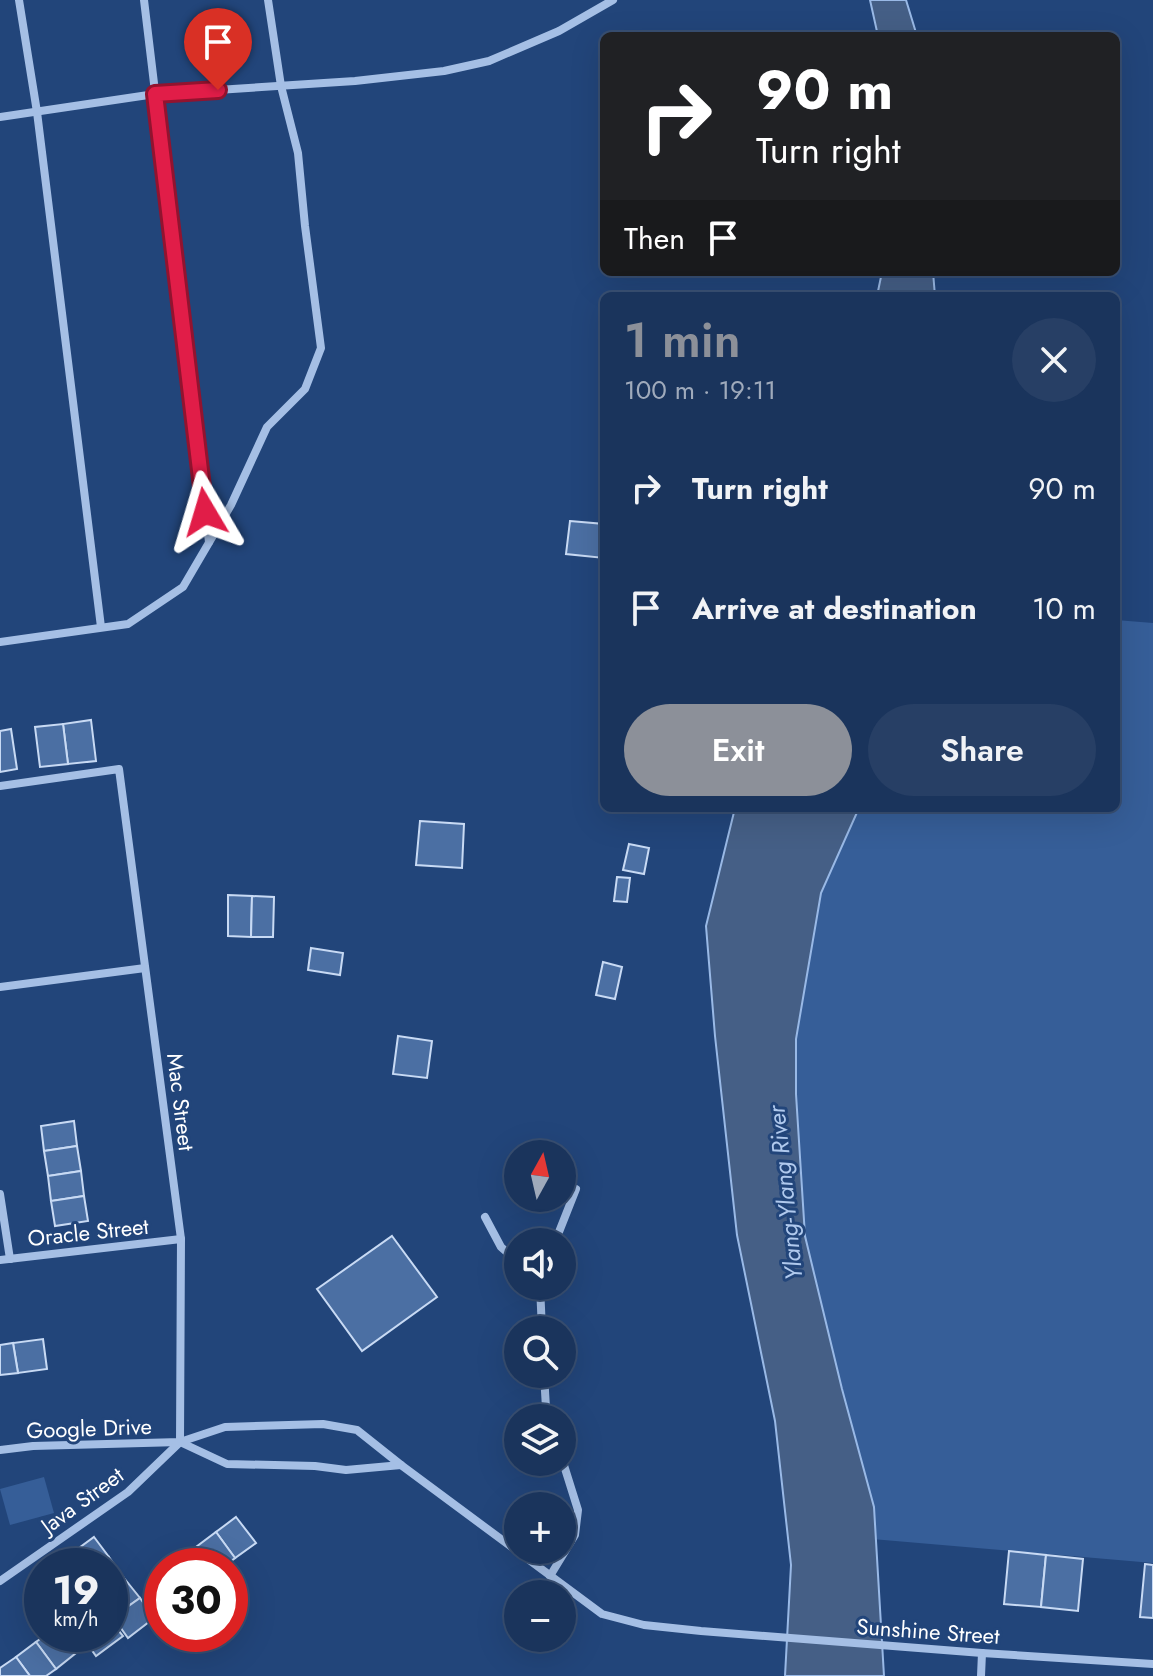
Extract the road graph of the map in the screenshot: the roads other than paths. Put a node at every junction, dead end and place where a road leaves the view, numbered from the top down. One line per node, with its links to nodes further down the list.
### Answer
1 (19, 0): 7 (street)
2 (144, 0): 6 (street)
3 (268, 0): 5 (street)
4 (613, 0): 5 (street)
5 (281, 86): 6 (street); 9 (street)
6 (155, 94): 7 (street); 9 (street)
7 (37, 112): 8 (street); 10 (street)
8 (0, 117)
9 (209, 542): 10 (street)
10 (101, 627): 11 (street)
11 (0, 642)
12 (0, 786): 13 (street, Mac Street)
13 (145, 968): 14 (street); 17 (street, Mac Street)
14 (0, 987)
15 (0, 1194): 19 (street)
16 (485, 1217): 18 (street)
17 (181, 1239): 19 (street, Oracle Street); 20 (street, Mac Street)
18 (504, 1250)
19 (5, 1259)
20 (180, 1442): 21 (street, Google Drive); 22 (street); 22 (street, Sunshine Street); 25 (street, Java Street)
21 (0, 1450)
22 (401, 1465): 24 (street, Sunshine Street)
23 (567, 1476): 24 (street)
24 (550, 1576): 26 (street, Sunshine Street)
25 (0, 1581)
26 (982, 1653): 27 (street, Sunshine Street); 28 (street)
27 (1153, 1664)
28 (981, 1676)

